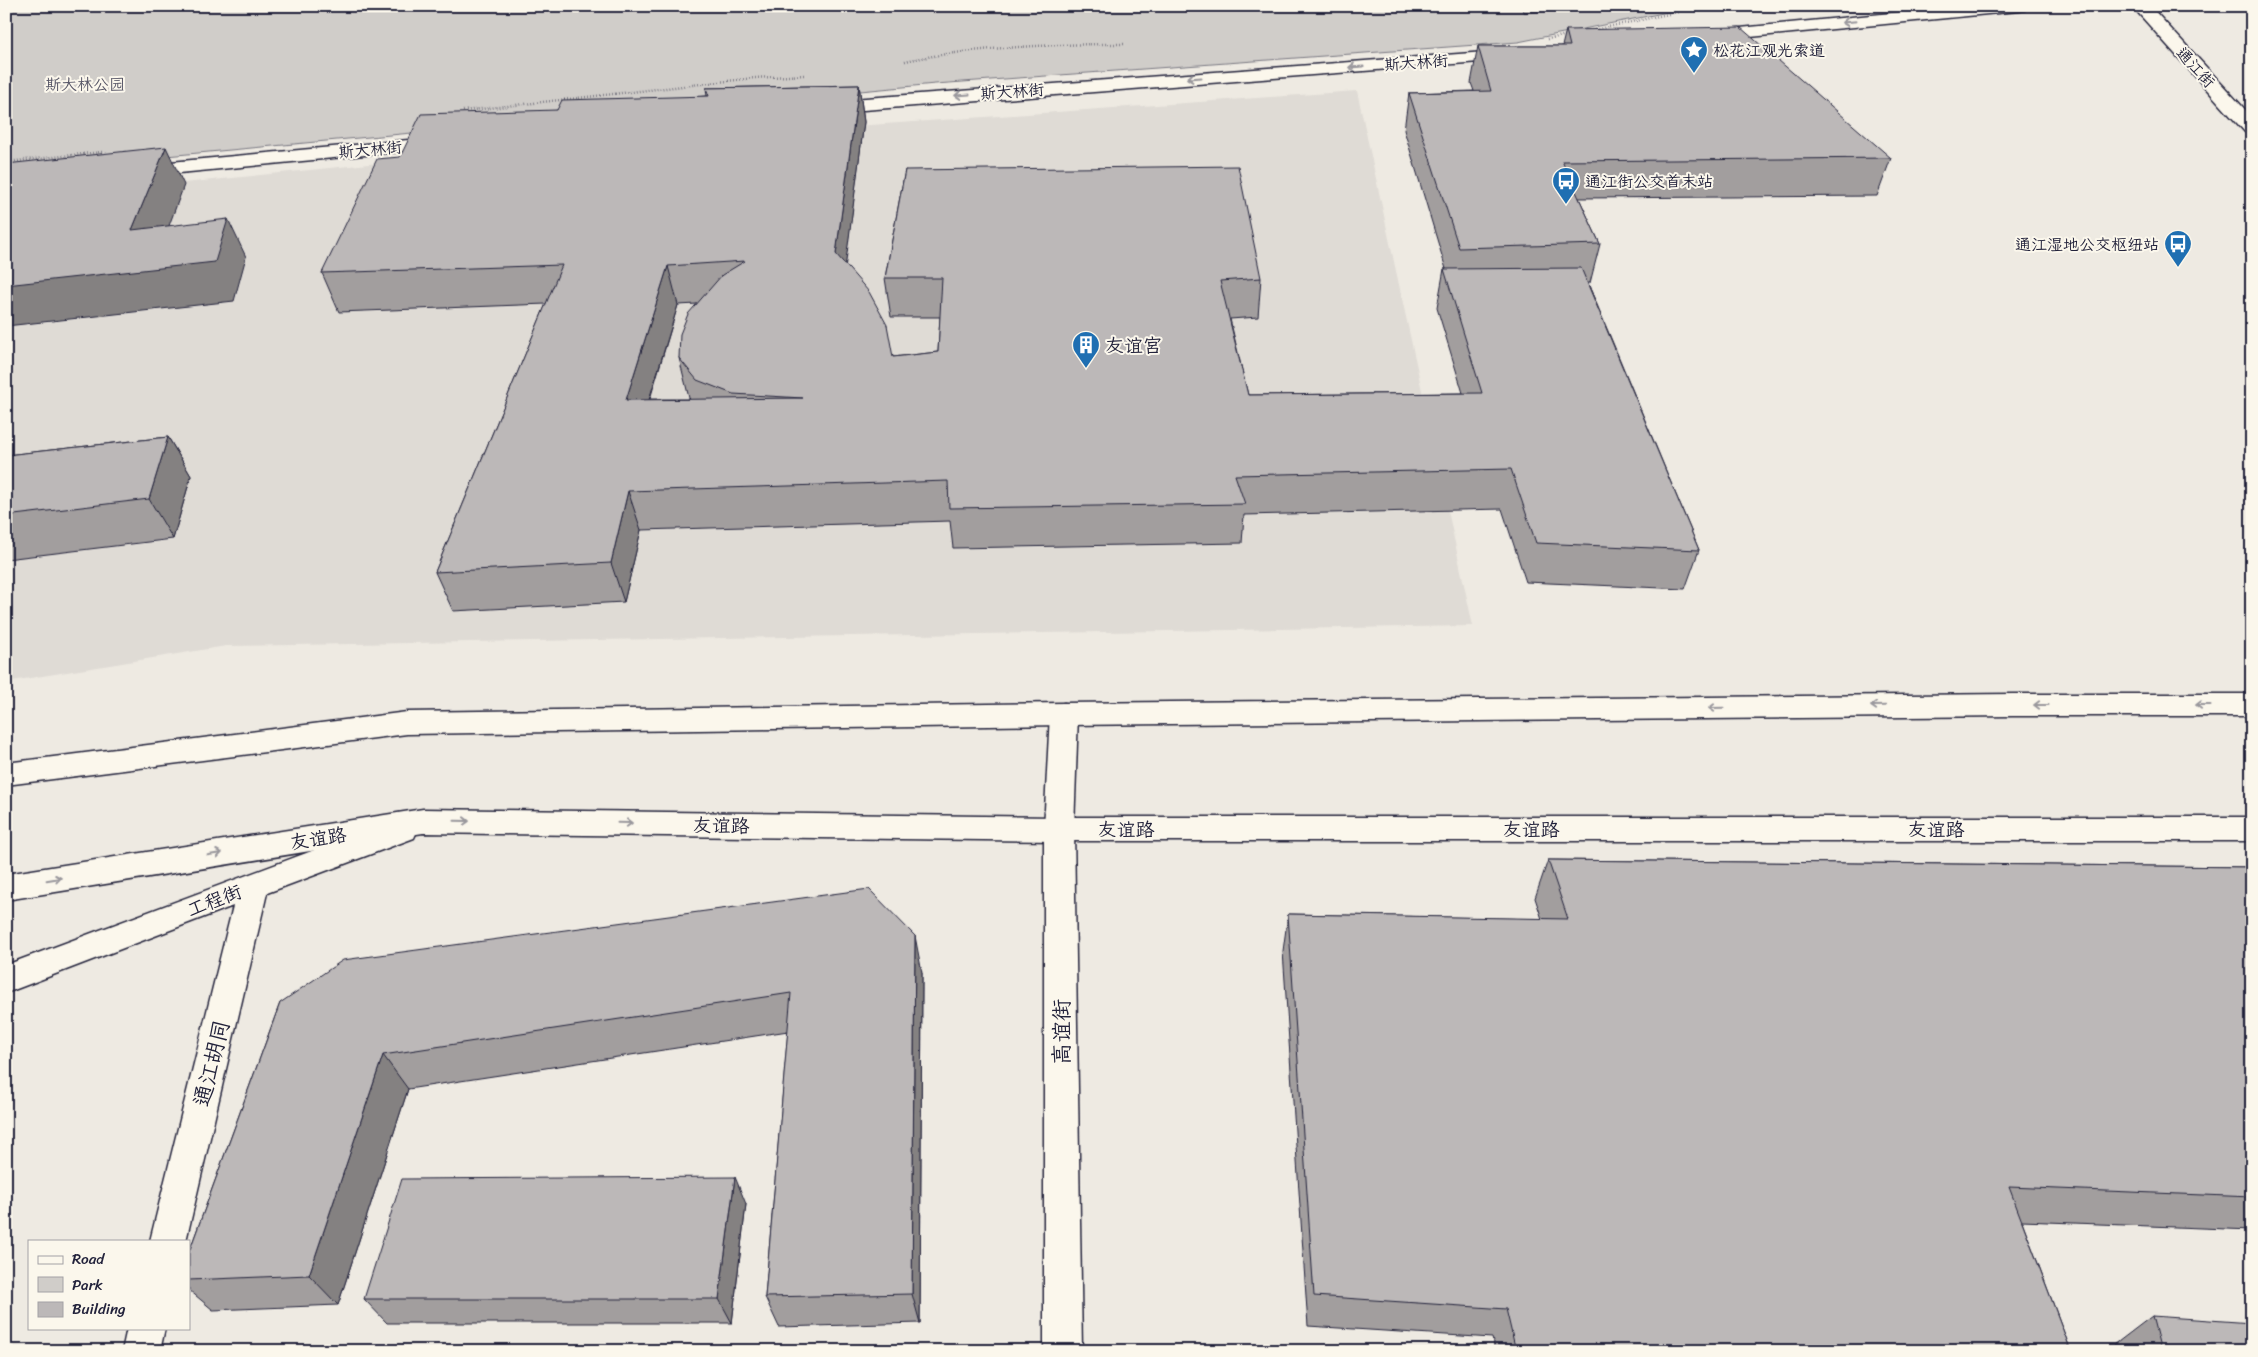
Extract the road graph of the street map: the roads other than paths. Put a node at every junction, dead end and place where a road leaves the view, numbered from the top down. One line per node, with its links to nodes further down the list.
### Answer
1 (2019, 6): 3 (main road, one-way to 3)
2 (2140, 6): 6 (main road, 通江街)
3 (1694, 37)
4 (1530, 54): 5 (main road, 斯大林街, one-way to 5)
5 (808, 109)
6 (2252, 128)
7 (462, 141): 8 (main road, 斯大林街)
8 (125, 172)
9 (2252, 705): 10 (main road, one-way to 10)
10 (1064, 714): 11 (main road); 13 (main road, 高谊街)
11 (6, 774)
12 (423, 821): 13 (main road, 友谊路, one-way to 13); 15 (main road, 工程街); 16 (main road, 友谊路, one-way to 12)
13 (1060, 829): 14 (main road, 友谊路); 21 (main road, 高谊街)
14 (2252, 829)
15 (254, 885): 17 (main road, 工程街); 18 (main road, 通江胡同)
16 (6, 887)
17 (6, 979)
18 (168, 1240)
19 (146, 1330): 20 (main road)
20 (141, 1351)
21 (1063, 1351)

